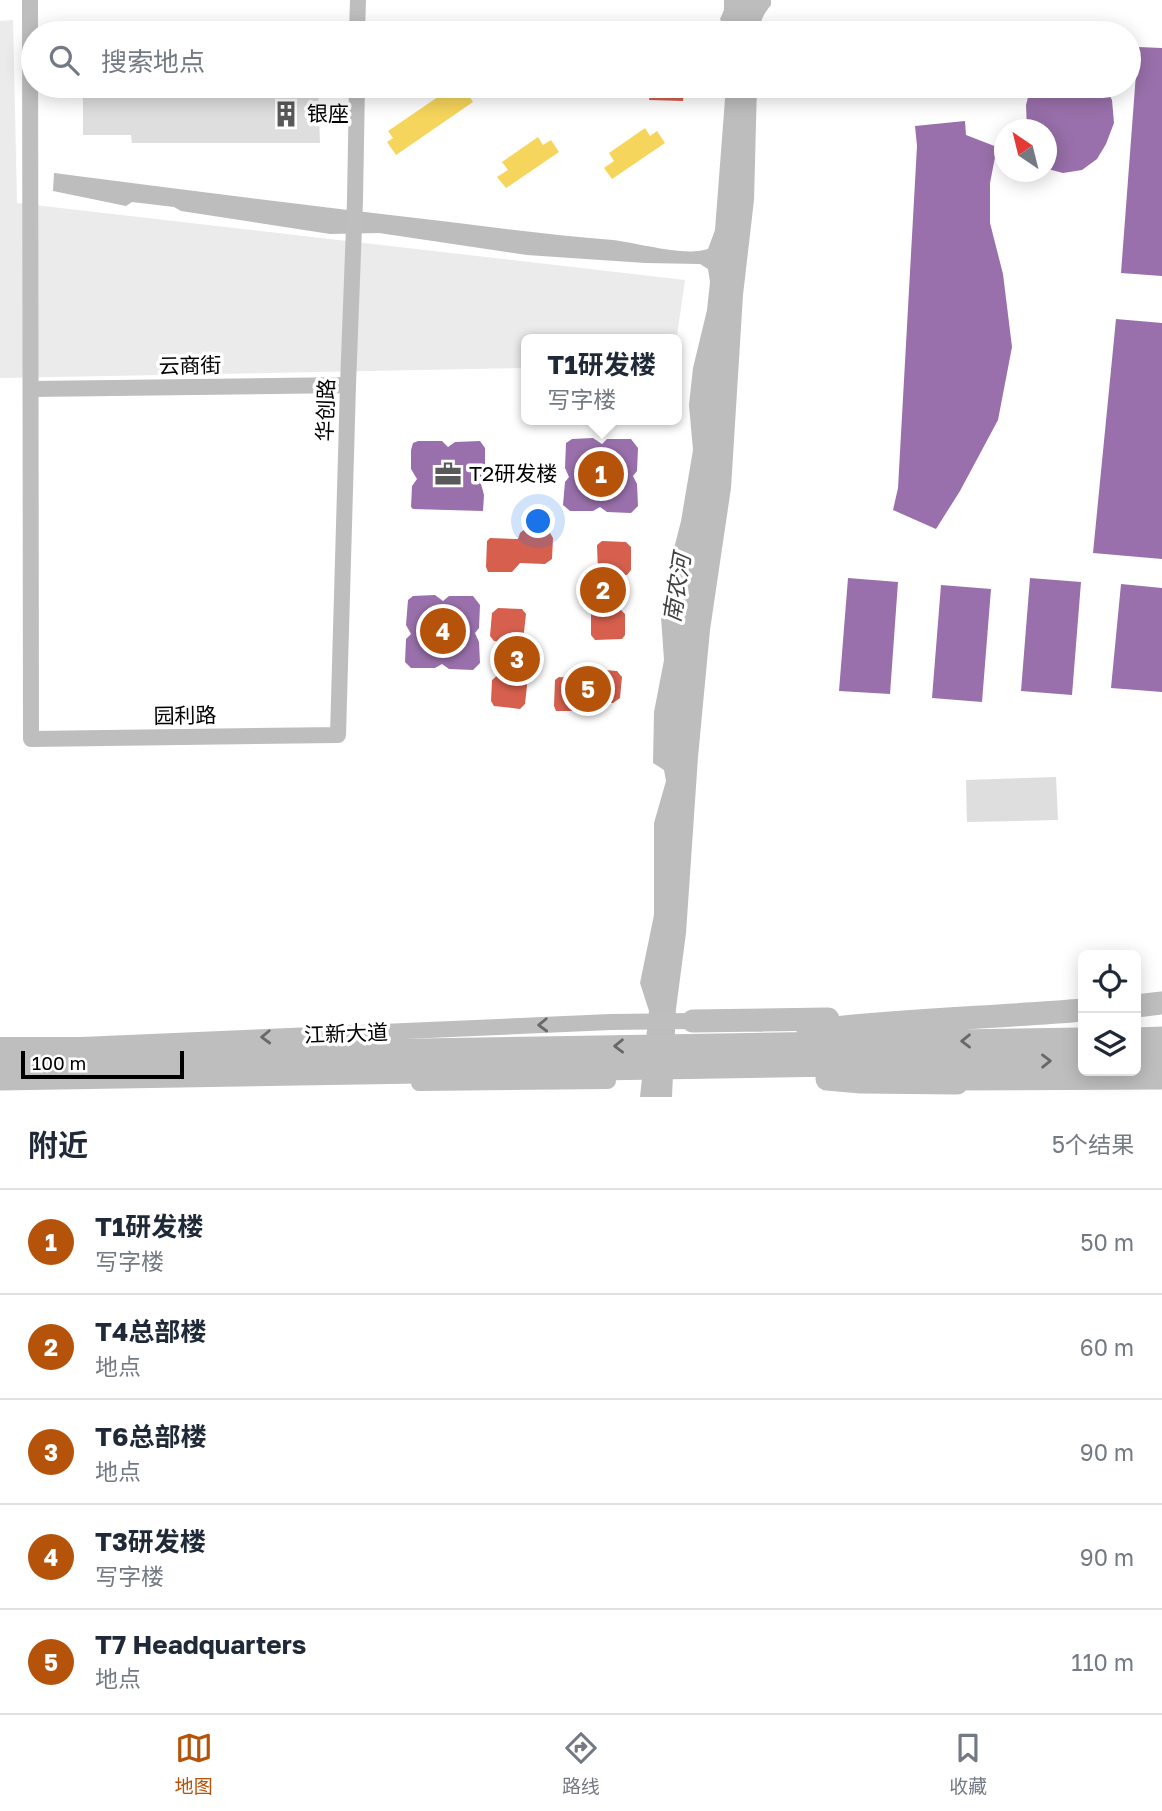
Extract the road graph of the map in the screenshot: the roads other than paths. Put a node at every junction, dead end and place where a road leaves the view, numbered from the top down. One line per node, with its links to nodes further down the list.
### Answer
1 (30, 0): 3 (street)
2 (358, 0): 4 (street)
3 (30, 21)
4 (357, 21)
5 (31, 98): 8 (street)
6 (357, 98): 7 (street, 华创路)
7 (348, 385): 8 (street, 云商街); 9 (street, 华创路)
8 (32, 388): 9 (street, 园利路)
9 (338, 735)
10 (1162, 1003): 11 (highway)
11 (1141, 1005)
12 (1078, 1010): 21 (highway)
13 (1162, 1013): 14 (highway)
14 (1141, 1015)
15 (1078, 1017): 16 (highway)
16 (693, 1021): 20 (street, 江新大道, one-way to 20)
17 (1162, 1038): 19 (highway)
18 (1078, 1039): 21 (highway, one-way to 21)
19 (1141, 1039)
20 (0, 1045)
21 (687, 1045): 22 (highway, 江新大道, one-way to 22)
22 (0, 1057)
23 (1141, 1060): 24 (highway)
24 (1162, 1060)
25 (1078, 1061): 26 (highway, one-way to 25)
26 (687, 1074): 27 (highway); 28 (highway, 江新大道); 29 (highway); 31 (highway)
27 (1162, 1078)
28 (0, 1079)
29 (608, 1081): 30 (street)
30 (0, 1090)
31 (1162, 1091)

